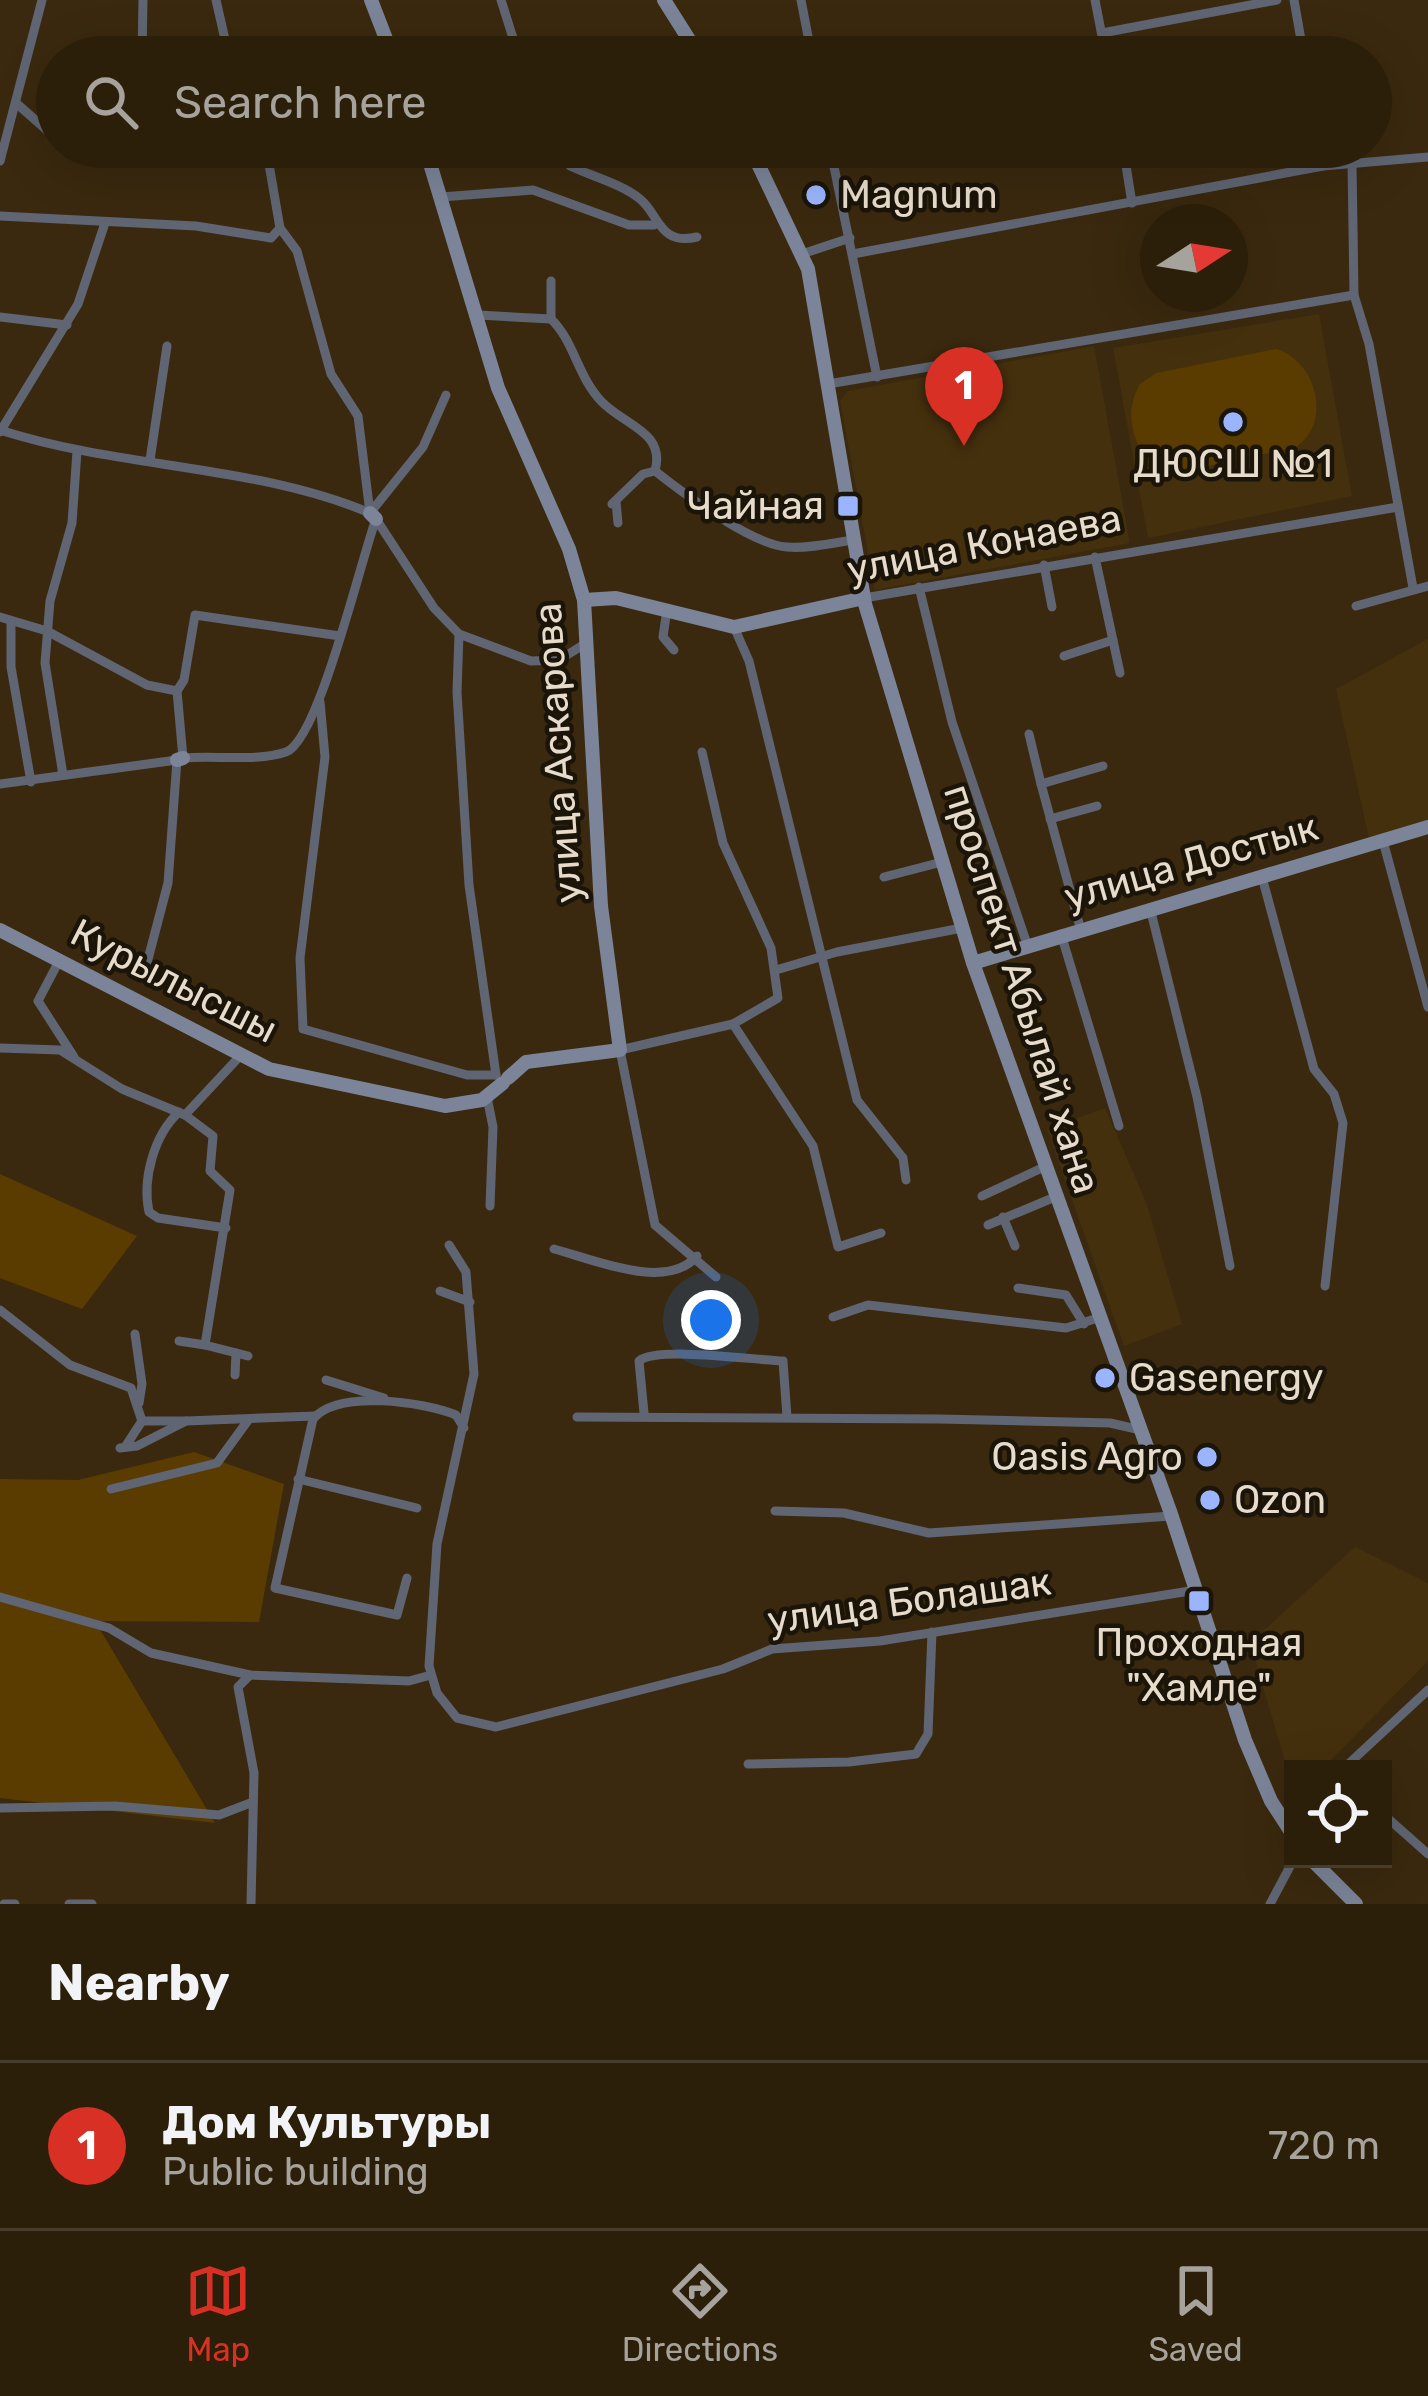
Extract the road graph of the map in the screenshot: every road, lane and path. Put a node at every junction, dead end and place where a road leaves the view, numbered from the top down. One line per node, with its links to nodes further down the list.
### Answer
1 (42, 0): 20 (street)
2 (143, 0): 12 (street)
3 (216, 0): 13 (street)
4 (371, 0): 14 (street)
5 (501, 0): 15 (street)
6 (664, 0): 16 (street)
7 (800, 0): 17 (street)
8 (1095, 0): 11 (street)
9 (1277, 0): 11 (street)
10 (1294, 0): 19 (street)
11 (1102, 33): 18 (street)
12 (142, 36)
13 (224, 36)
14 (385, 36)
15 (512, 36)
16 (687, 36)
17 (808, 36)
18 (1102, 36)
19 (1300, 36)
20 (16, 103): 21 (street); 24 (street)
21 (36, 121)
22 (1428, 157): 23 (street)
23 (1392, 159)
24 (0, 160)
25 (270, 168): 38 (street)
26 (432, 168): 33 (street, улица Аскарова)
27 (574, 168): 37 (street)
28 (760, 168): 41 (street, проспект Абылай хана)
29 (835, 168): 40 (street)
30 (1126, 168): 34 (street)
31 (1312, 168): 34 (street)
32 (1352, 168): 44 (street)
33 (441, 197): 37 (street); 45 (street, улица Аскарова)
34 (1132, 202): 42 (street)
35 (0, 216): 36 (street)
36 (105, 223): 38 (street); 48 (street)
37 (654, 226): 39 (street)
38 (280, 228): 58 (street)
39 (697, 237)
40 (850, 238): 41 (street); 42 (street)
41 (802, 254): 51 (street, проспект Абылай хана)
42 (853, 254): 50 (street)
43 (551, 281): 47 (street)
44 (1354, 296): 50 (street); 57 (street)
45 (478, 315): 47 (street); 67 (street, улица Аскарова)
46 (0, 317): 48 (street)
47 (551, 319): 56 (street)
48 (67, 325): 53 (street)
49 (167, 346): 55 (street)
50 (877, 377): 51 (street)
51 (828, 384): 60 (street, проспект Абылай хана)
52 (446, 395): 58 (street)
53 (0, 431): 54 (street)
54 (77, 452): 55 (street); 73 (street)
55 (150, 460): 58 (street)
56 (655, 471): 59 (street); 60 (street)
57 (1398, 507): 61 (street, улица Конаева); 65 (street)
58 (373, 516): 74 (street); 75 (street)
59 (618, 524)
60 (854, 540): 66 (street, проспект Абылай хана)
61 (1095, 557): 62 (street, улица Конаева); 76 (street)
62 (1044, 565): 63 (street, улица Конаева); 69 (street)
63 (920, 586): 66 (street, улица Конаева); 103 (street)
64 (1428, 586): 65 (street)
65 (1413, 588): 68 (street)
66 (864, 598): 72 (street, улица Конаева); 95 (street, проспект Абылай хана)
67 (584, 600): 70 (street, улица Конаева); 77 (street, улица Аскарова)
68 (1356, 606)
69 (1052, 607)
70 (667, 610): 72 (street, улица Конаева); 78 (street)
71 (6, 619): 73 (street); 88 (street)
72 (734, 627): 104 (street)
73 (46, 632): 81 (street); 87 (street)
74 (459, 634): 77 (street); 115 (street)
75 (340, 636): 81 (street); 82 (street)
76 (1113, 640): 79 (street); 80 (street)
77 (583, 645): 112 (street, улица Аскарова)
78 (674, 650)
79 (1064, 656)
80 (1120, 673)
81 (177, 691): 85 (street)
82 (320, 700): 85 (street); 115 (street)
83 (1029, 734): 90 (street)
84 (702, 752): 108 (street)
85 (180, 759): 87 (street); 106 (street)
86 (1103, 766): 90 (street)
87 (63, 775): 88 (street)
88 (31, 782): 89 (street)
89 (0, 784)
90 (1041, 784): 92 (street)
91 (1097, 806): 92 (street)
92 (1050, 819): 99 (street)
93 (1428, 827): 94 (street, улица Достык)
94 (1383, 841): 97 (street, улица Достык); 109 (street)
95 (943, 862): 96 (street); 100 (street, проспект Абылай хана)
96 (884, 877)
97 (1262, 877): 98 (street, улица Достык); 132 (street)
98 (1150, 908): 99 (street, улица Достык); 130 (street)
99 (1080, 927): 102 (street, улица Достык)
100 (962, 928): 104 (street); 107 (street, проспект Абылай хана)
101 (0, 930): 105 (street, Курылысшы)
102 (1060, 934): 103 (street, улица Достык); 118 (street)
103 (1027, 944): 107 (street, улица Достык)
104 (824, 956): 108 (street); 120 (street)
105 (60, 959): 113 (street, Курылысшы); 114 (street)
106 (147, 963)
107 (973, 963): 119 (street, проспект Абылай хана)
108 (776, 970): 110 (street)
109 (1428, 1007)
110 (734, 1024): 112 (street); 125 (street)
111 (0, 1048): 114 (street)
112 (620, 1050): 115 (street); 129 (street, улица Аскарова)
113 (240, 1056): 116 (street, Курылысшы); 117 (street)
114 (75, 1058): 117 (street)
115 (502, 1078): 116 (street)
116 (487, 1097): 123 (street)
117 (182, 1114): 124 (street); 124 (street)
118 (1119, 1126)
119 (1044, 1167): 121 (street); 122 (street, проспект Абылай хана)
120 (906, 1180)
121 (982, 1196)
122 (1055, 1197): 127 (street); 138 (street, проспект Абылай хана)
123 (490, 1206)
124 (226, 1228): 142 (street)
125 (881, 1233)
126 (449, 1245): 135 (street)
127 (1015, 1246)
128 (554, 1250): 129 (street)
129 (697, 1256): 131 (street, улица Аскарова)
130 (1230, 1266)
131 (716, 1276)
132 (1325, 1286)
133 (1018, 1288): 139 (street)
134 (440, 1291): 135 (street)
135 (470, 1301): 156 (street)
136 (0, 1310): 148 (street)
137 (833, 1317): 139 (street)
138 (1101, 1317): 139 (street); 157 (street, проспект Абылай хана)
139 (1084, 1324)
140 (135, 1334): 148 (street)
141 (179, 1341): 142 (street)
142 (205, 1345): 143 (street)
143 (236, 1353): 144 (street); 145 (street)
144 (248, 1356)
145 (235, 1375)
146 (326, 1380): 147 (street)
147 (396, 1402): 150 (street); 156 (street)
148 (139, 1403): 154 (street)
149 (644, 1414): 151 (street); 152 (street); 152 (street)
150 (315, 1416): 153 (street); 158 (street)
151 (577, 1417)
152 (788, 1417): 157 (street)
153 (249, 1419): 155 (street); 159 (street)
154 (142, 1421): 155 (street); 155 (street)
155 (186, 1421)
156 (464, 1428): 168 (street)
157 (1141, 1430): 162 (street, проспект Абылай хана)
158 (298, 1479): 160 (street); 163 (street)
159 (111, 1490)
160 (417, 1508)
161 (775, 1510): 162 (street)
162 (1172, 1516): 164 (street, проспект Абылай хана)
163 (407, 1578)
164 (1196, 1590): 166 (street, улица Болашак); 174 (street, проспект Абылай хана)
165 (4, 1596): 167 (street)
166 (932, 1632): 168 (street, улица Болашак); 171 (street)
167 (250, 1675): 168 (street); 172 (street)
168 (431, 1675)
169 (1427, 1694): 170 (street)
170 (1353, 1760)
171 (748, 1764)
172 (253, 1802): 173 (street); 183 (street)
173 (0, 1808)
174 (1284, 1808)
175 (1392, 1822): 176 (street)
176 (1428, 1854)
177 (1289, 1868): 184 (street)
178 (1320, 1868): 185 (street)
179 (4, 1904): 180 (street)
180 (15, 1904)
181 (69, 1904): 182 (street)
182 (92, 1904)
183 (251, 1904)
184 (1270, 1904)
185 (1356, 1904)

